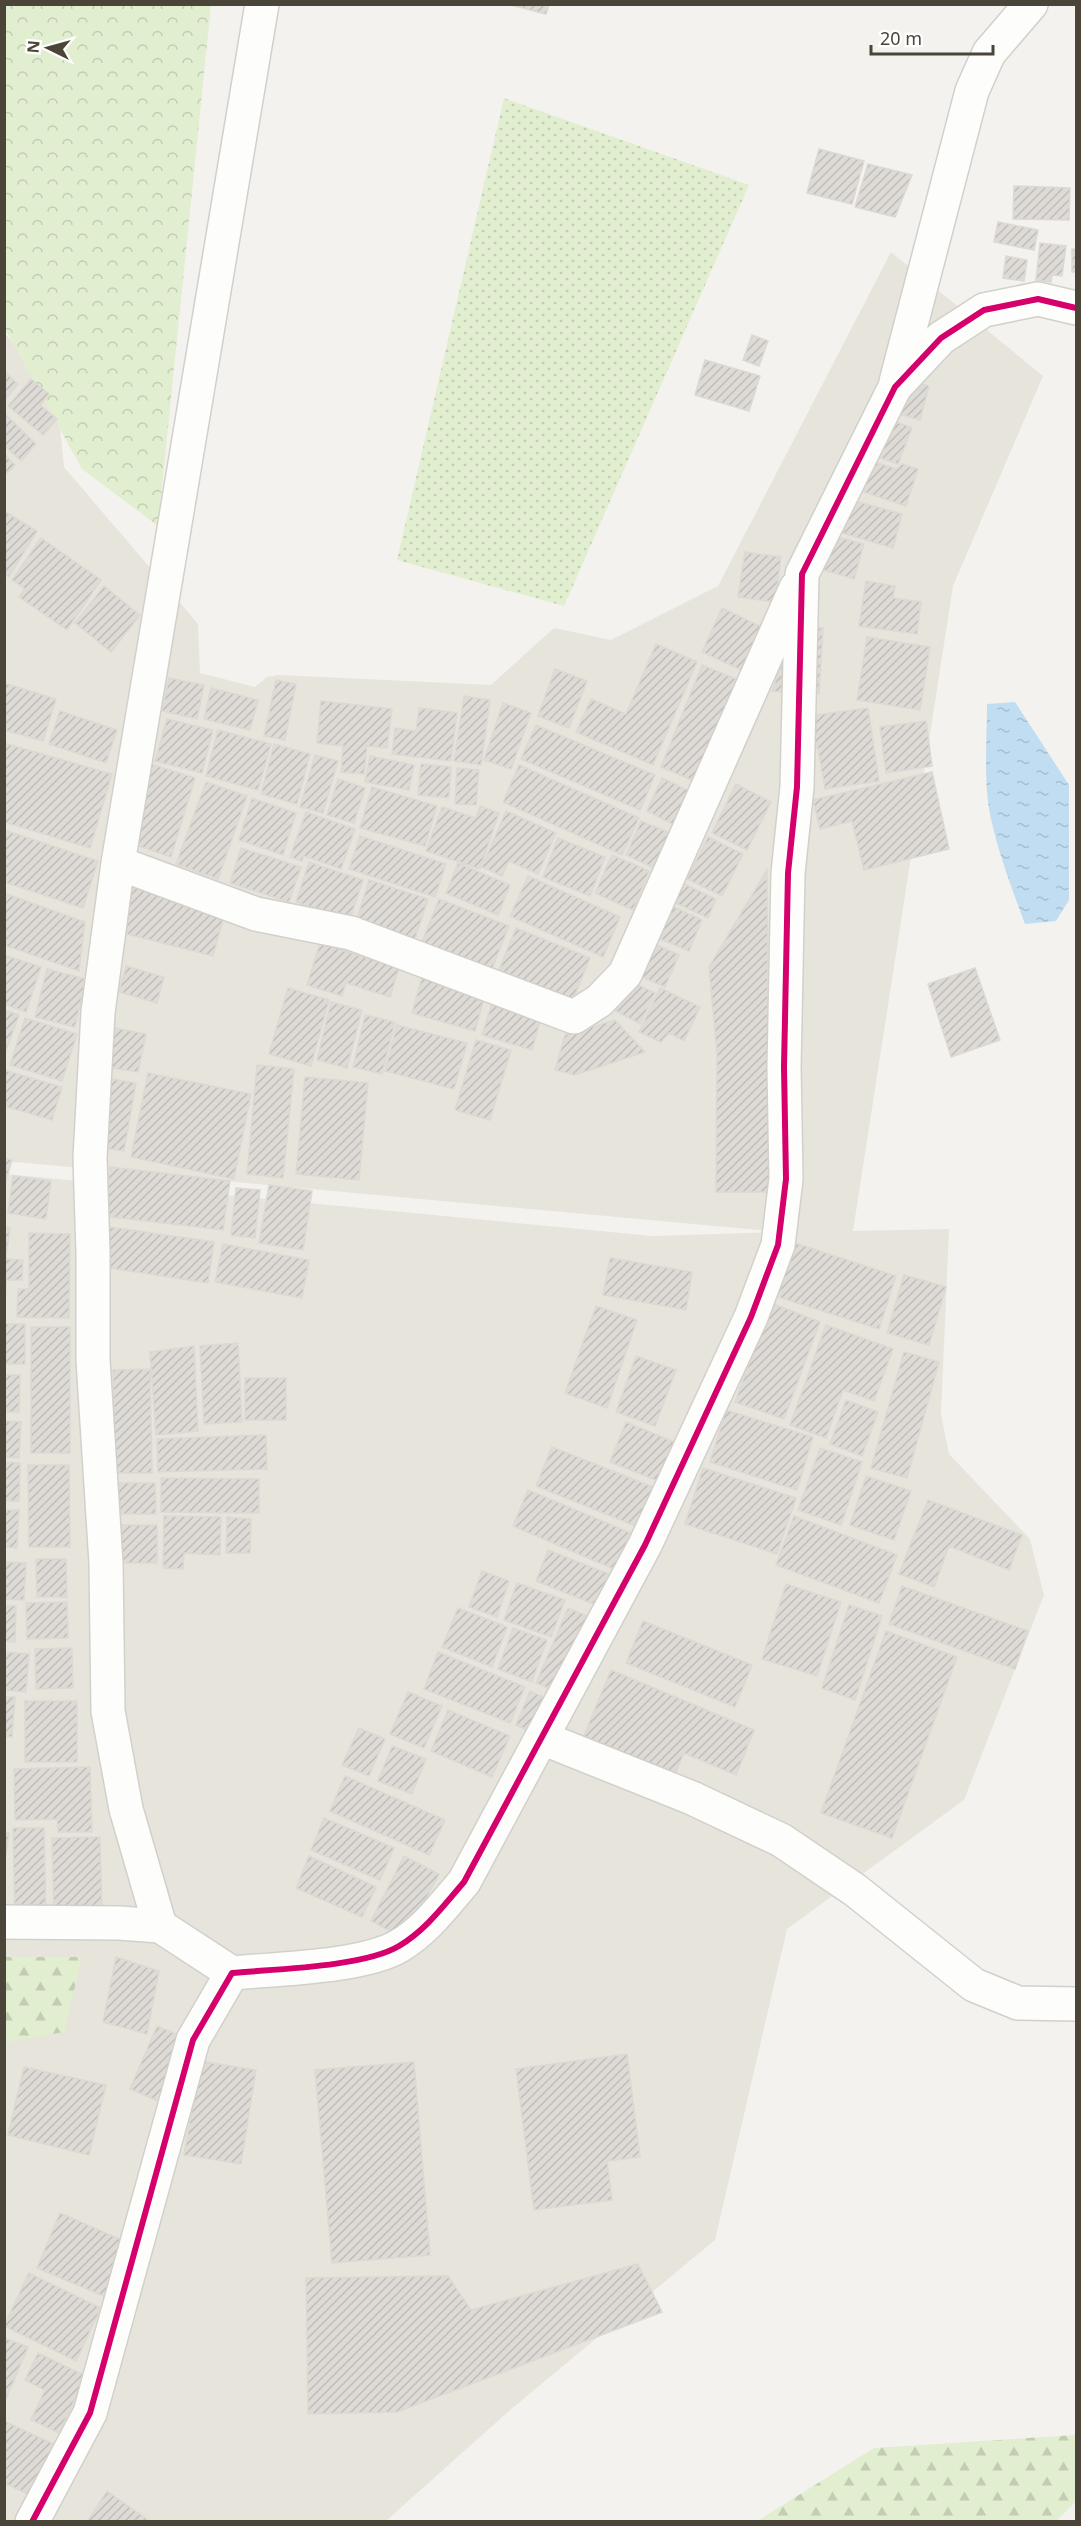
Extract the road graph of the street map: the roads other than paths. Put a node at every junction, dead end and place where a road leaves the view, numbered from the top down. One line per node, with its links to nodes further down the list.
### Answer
1 (262, 4): 6 (street)
2 (1031, 4): 4 (street)
3 (1077, 308): 4 (street)
4 (895, 387): 5 (street)
5 (802, 574): 6 (street); 7 (street)
6 (118, 863): 9 (street)
7 (542, 1738): 10 (street); 11 (street)
8 (4, 1922): 9 (street)
9 (160, 1926): 10 (street)
10 (232, 1973): 12 (street)
11 (1077, 2004)
12 (32, 2522)

